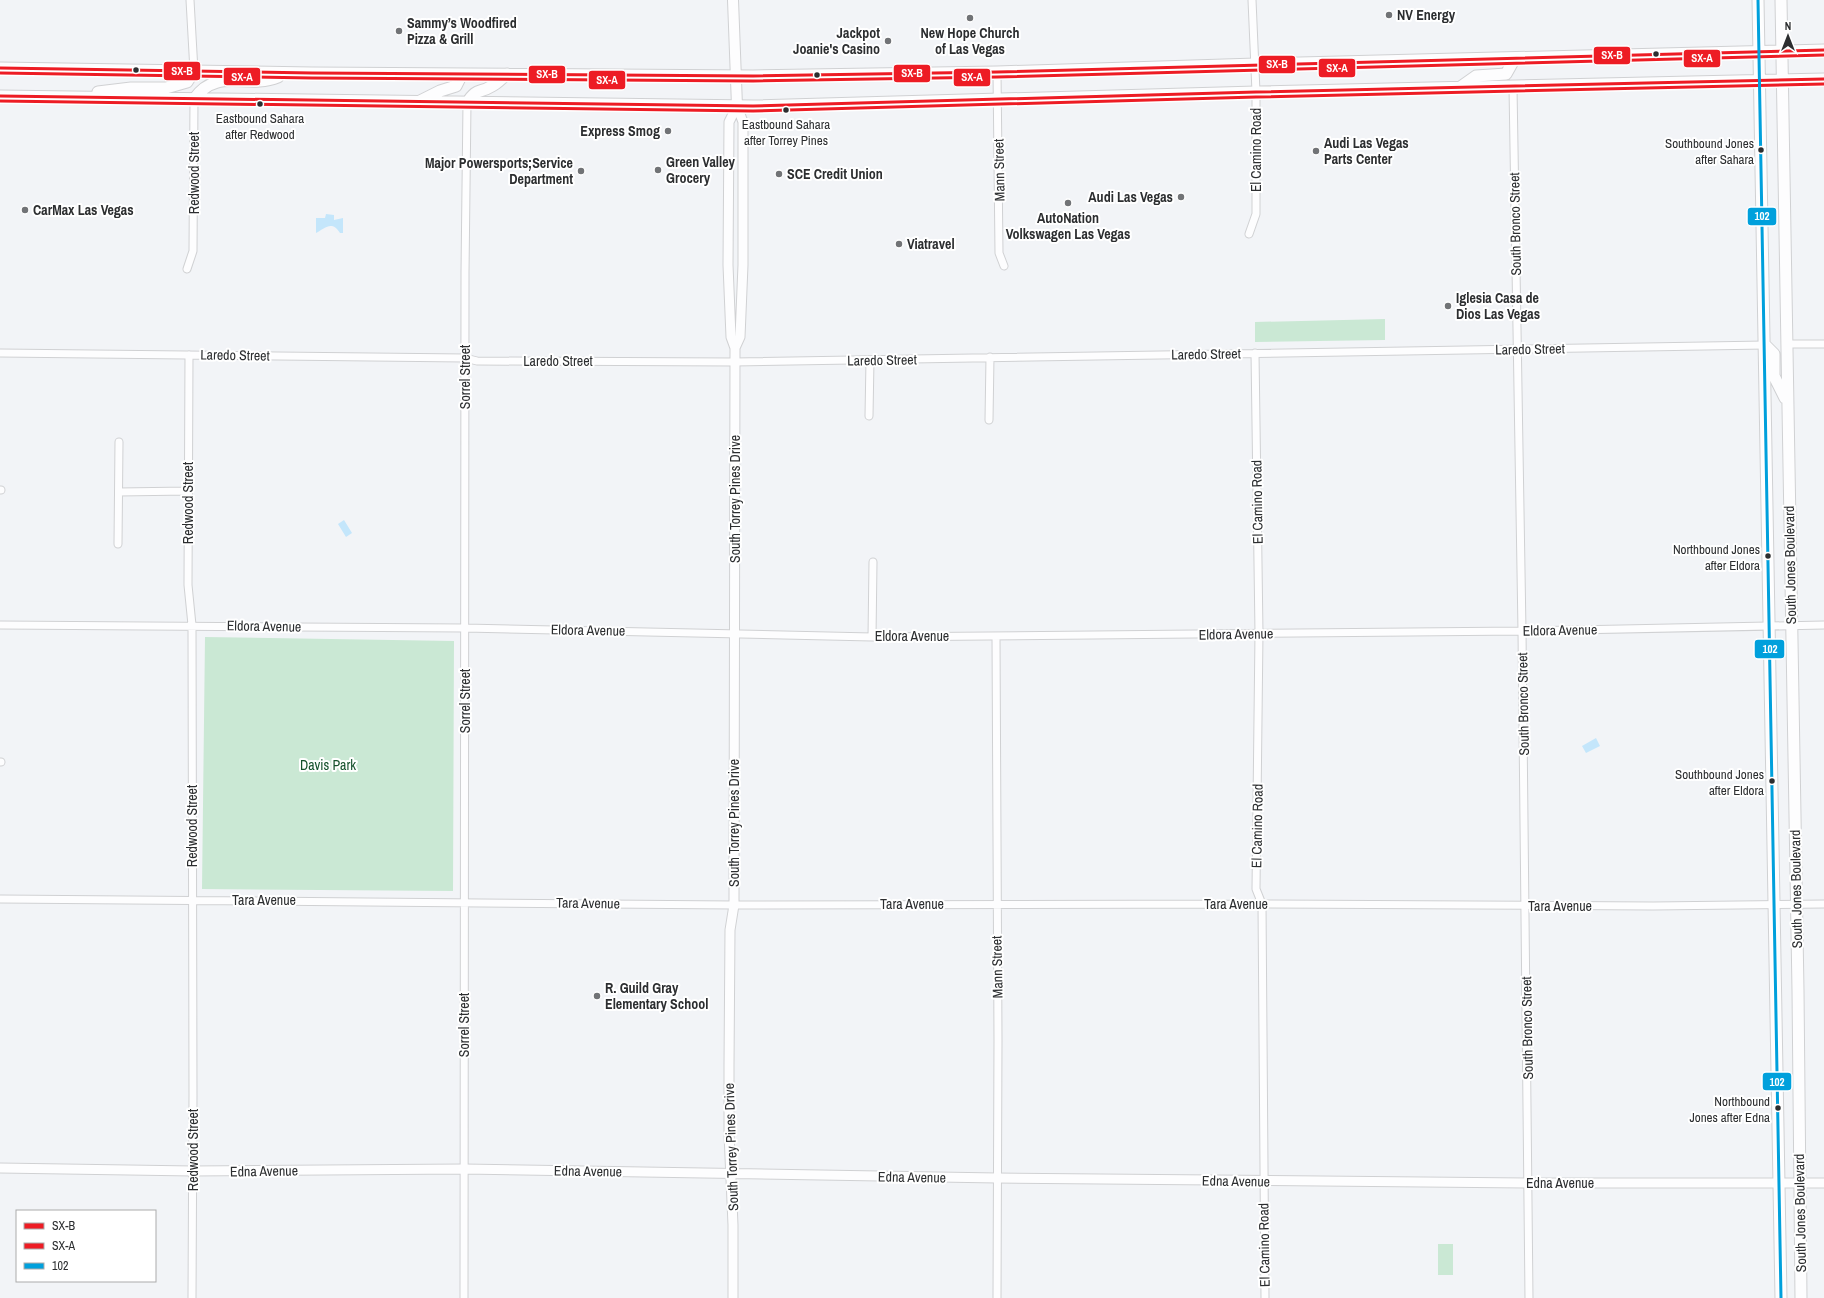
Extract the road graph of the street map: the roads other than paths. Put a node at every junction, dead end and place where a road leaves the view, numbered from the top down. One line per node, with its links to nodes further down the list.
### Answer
1 (190, 0): 12 (street)
2 (733, 0): 17 (main road, South Torrey Pines Drive)
3 (1252, 0): 10 (street, El Camino Road)
4 (1758, 0): 7 (main road, South Jones Boulevard)
5 (1781, 0): 8 (main road, South Jones Boulevard)
6 (1824, 50): 8 (main road)
7 (1760, 51): 8 (main road); 9 (main road); 19 (main road, South Jones Boulevard)
8 (1782, 51): 20 (main road, South Jones Boulevard)
9 (1515, 58): 10 (main road); 22 (main road)
10 (1256, 64): 13 (main road); 23 (street, El Camino Road)
11 (1, 68): 12 (main road)
12 (194, 71): 14 (main road); 25 (main road)
13 (997, 72): 17 (main road); 27 (street, Mann Street)
14 (288, 73): 15 (main road); 26 (main road)
15 (462, 74): 16 (main road); 28 (main road)
16 (507, 74): 17 (main road); 29 (main road)
17 (737, 76): 30 (main road, South Torrey Pines Drive)
18 (1824, 79): 20 (main road)
19 (1760, 80): 20 (main road); 21 (main road); 38 (main road, South Jones Boulevard)
20 (1783, 80): 36 (main road, South Jones Boulevard)
21 (1513, 87): 22 (main road); 40 (street, South Bronco Street)
22 (1458, 88): 23 (main road)
23 (1256, 92): 27 (main road); 31 (street, El Camino Road)
24 (0, 96): 25 (main road)
25 (63, 97): 26 (main road)
26 (194, 99): 28 (main road); 35 (street, Redwood Street)
27 (998, 100): 30 (main road); 34 (street, Mann Street)
28 (418, 103): 29 (main road)
29 (467, 103): 30 (main road); 45 (street, Sorrel Street)
30 (737, 106): 32 (street, South Torrey Pines Drive); 33 (street, South Torrey Pines Drive)
31 (1249, 234)
32 (728, 265): 33 (street); 39 (street, South Torrey Pines Drive)
33 (743, 265): 39 (street, South Torrey Pines Drive)
34 (1004, 266)
35 (187, 269)
36 (1786, 344): 37 (street); 48 (main road, South Jones Boulevard)
37 (1824, 344)
38 (1765, 345): 40 (street, Laredo Street); 48 (main road); 59 (main road, South Jones Boulevard)
39 (735, 348): 47 (street, South Torrey Pines Drive)
40 (1516, 349): 42 (street, Laredo Street); 62 (street, South Bronco Street)
41 (0, 352): 43 (street, Laredo Street)
42 (1255, 353): 44 (street, Laredo Street); 64 (street, El Camino Road)
43 (189, 355): 45 (street, Laredo Street); 53 (street, Redwood Street)
44 (990, 357): 46 (street, Laredo Street); 50 (street)
45 (465, 358): 47 (street, Laredo Street); 61 (street, Sorrel Street)
46 (870, 360): 47 (street, Laredo Street); 49 (street)
47 (735, 362): 63 (street, South Torrey Pines Drive)
48 (1787, 403): 60 (main road, South Jones Boulevard)
49 (869, 416)
50 (990, 420)
51 (119, 442): 52 (street)
52 (119, 492): 53 (street); 54 (street)
53 (188, 492): 57 (street, Redwood Street)
54 (118, 544)
55 (873, 562): 66 (street)
56 (0, 625): 57 (street, Eldora Avenue)
57 (192, 625): 61 (street, Eldora Avenue); 68 (street, Redwood Street)
58 (1824, 625): 60 (street, Eldora Avenue)
59 (1770, 626): 60 (street, Eldora Avenue); 62 (street, Eldora Avenue); 75 (main road, South Jones Boulevard)
60 (1790, 626): 76 (main road, South Jones Boulevard)
61 (465, 628): 63 (street, Eldora Avenue); 69 (street, Sorrel Street)
62 (1522, 630): 64 (street, Eldora Avenue); 74 (street, South Bronco Street)
63 (735, 633): 66 (street, Eldora Avenue); 73 (street, South Torrey Pines Drive)
64 (1259, 634): 65 (street, Eldora Avenue); 71 (street, El Camino Road)
65 (996, 636): 66 (street, Eldora Avenue); 70 (street, Mann Street)
66 (872, 637)
67 (0, 898): 68 (street, Tara Avenue)
68 (192, 900): 69 (street, Tara Avenue); 79 (street, Redwood Street)
69 (465, 901): 73 (street, Tara Avenue); 78 (street, Sorrel Street)
70 (997, 904): 71 (street, Tara Avenue); 73 (street, Tara Avenue); 81 (street, Mann Street)
71 (1262, 904): 74 (street, Tara Avenue); 82 (street, El Camino Road)
72 (1824, 904): 76 (street, Tara Avenue)
73 (734, 905): 80 (street, South Torrey Pines Drive)
74 (1525, 905): 75 (street, Tara Avenue); 83 (street, South Bronco Street)
75 (1775, 905): 76 (street, Tara Avenue); 84 (main road, South Jones Boulevard)
76 (1796, 905): 85 (main road, South Jones Boulevard)
77 (0, 1168): 79 (street, Edna Avenue)
78 (464, 1168): 79 (street, Edna Avenue); 80 (street, Edna Avenue); 88 (street, Sorrel Street)
79 (193, 1171): 87 (street, Redwood Street)
80 (732, 1175): 81 (street, Edna Avenue); 89 (street, South Torrey Pines Drive)
81 (997, 1178): 82 (street, Edna Avenue); 90 (street, Mann Street)
82 (1263, 1181): 83 (street, Edna Avenue); 91 (street, El Camino Road)
83 (1528, 1183): 84 (street, Edna Avenue); 92 (street, South Bronco Street)
84 (1780, 1183): 85 (street, Edna Avenue); 93 (main road, South Jones Boulevard)
85 (1799, 1183): 86 (street, Edna Avenue); 94 (main road, South Jones Boulevard)
86 (1824, 1183)
87 (192, 1298)
88 (464, 1298)
89 (733, 1298)
90 (997, 1298)
91 (1264, 1298)
92 (1529, 1298)
93 (1781, 1298)
94 (1801, 1298)

